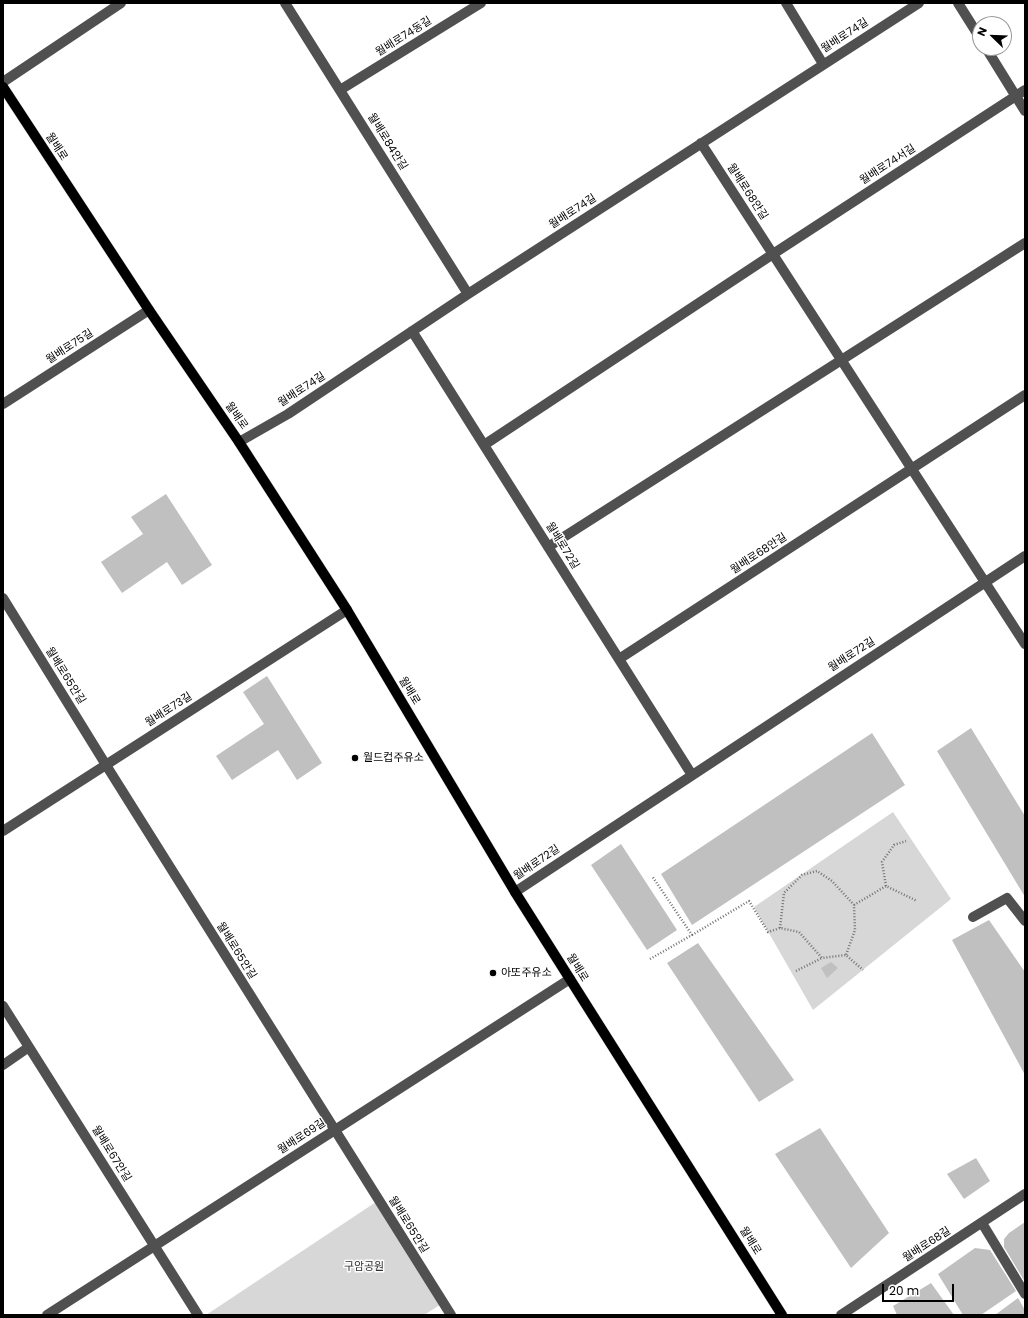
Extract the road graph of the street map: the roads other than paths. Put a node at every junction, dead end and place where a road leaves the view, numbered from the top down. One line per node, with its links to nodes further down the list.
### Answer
1 (121, 3): 10 (street)
2 (285, 3): 12 (street, 월배로84안길)
3 (481, 3): 12 (street, 월배로74동길)
4 (786, 3): 9 (street)
5 (919, 3): 9 (street, 월배로74길)
6 (958, 3): 7 (street)
7 (972, 25)
8 (991, 56): 14 (street)
9 (823, 64): 16 (street, 월배로74길)
10 (3, 82)
11 (3, 87): 20 (main road, 월배로)
12 (340, 90): 19 (street, 월배로84안길)
13 (1025, 90): 14 (street, 월배로74서길)
14 (1016, 96): 15 (street); 18 (street, 월배로74서길)
15 (1025, 111)
16 (701, 143): 18 (street, 월배로68안길); 19 (street, 월배로74길)
17 (1025, 243): 22 (street)
18 (773, 254): 22 (street, 월배로68안길); 26 (street)
19 (468, 294): 21 (street, 월배로74길)
20 (149, 310): 24 (street, 월배로75길); 25 (main road, 월배로)
21 (412, 331): 25 (street, 월배로74길); 26 (street, 월배로72길)
22 (842, 360): 27 (street, 월배로68안길); 28 (street)
23 (1025, 395): 27 (street)
24 (3, 404)
25 (239, 442): 32 (main road, 월배로)
26 (484, 445): 28 (street, 월배로72길)
27 (912, 469): 30 (street, 월배로68안길); 34 (street, 월배로68안길)
28 (548, 547): 34 (street, 월배로72길)
29 (1025, 556): 30 (street, 월배로72길)
30 (985, 582): 33 (street, 월배로68안길); 36 (street, 월배로72길)
31 (3, 598): 35 (street, 월배로65안길)
32 (347, 610): 35 (street, 월배로73길); 38 (main road, 월배로)
33 (1025, 644)
34 (619, 659): 36 (street, 월배로72길)
35 (106, 765): 37 (street, 월배로73길); 45 (street, 월배로65안길)
36 (692, 774): 38 (street, 월배로72길)
37 (3, 830)
38 (515, 892): 41 (main road, 월배로)
39 (973, 917): 40 (street)
40 (1025, 921)
41 (570, 979): 45 (street, 월배로69길); 53 (main road, 월배로)
42 (3, 1006): 43 (street, 월배로67안길)
43 (29, 1047): 44 (street); 48 (street, 월배로67안길)
44 (3, 1065)
45 (334, 1130): 48 (street, 월배로69길); 52 (street, 월배로65안길)
46 (1025, 1194): 47 (street, 월배로68길)
47 (982, 1223): 49 (street); 54 (street, 월배로68길)
48 (155, 1246): 50 (street, 월배로69길); 51 (street, 월배로67안길)
49 (1025, 1294)
50 (47, 1315)
51 (198, 1315)
52 (451, 1315)
53 (782, 1315)
54 (841, 1315)

